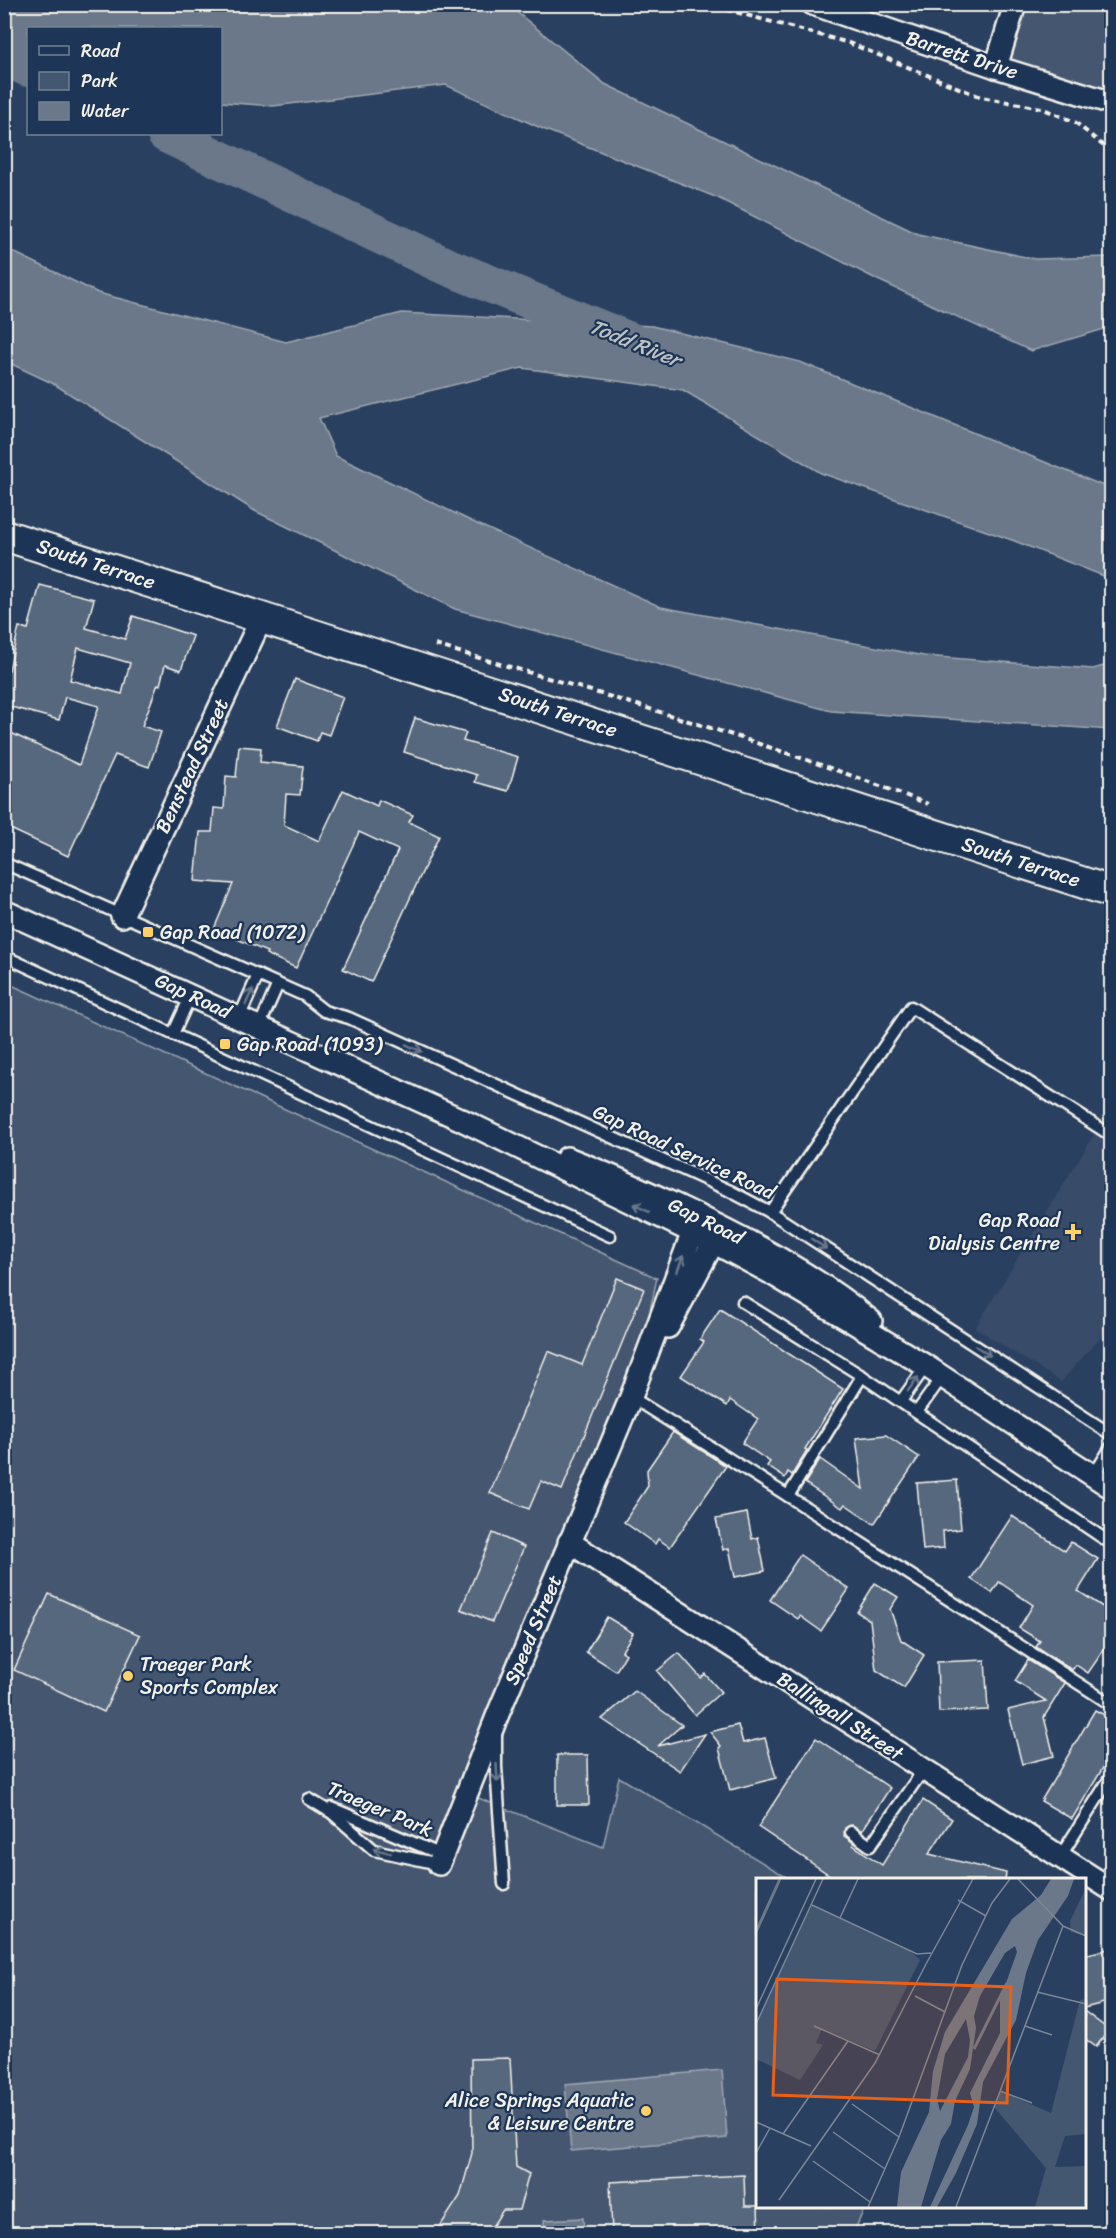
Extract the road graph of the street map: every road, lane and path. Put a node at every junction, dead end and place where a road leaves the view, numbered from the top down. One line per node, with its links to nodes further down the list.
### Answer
1 (706, 4): 6 (path)
2 (813, 4): 4 (street, Barrett Drive)
3 (1015, 4): 4 (street)
4 (996, 67): 5 (street, Barrett Drive)
5 (1112, 103)
6 (1112, 153)
7 (4, 535): 8 (street, South Terrace)
8 (262, 616): 10 (street, South Terrace); 12 (street, Benstead Street)
9 (4, 863): 12 (lane, Gap Road Service Road)
10 (1112, 892)
11 (10, 912): 16 (street, Gap Road)
12 (122, 915): 14 (lane, Gap Road Service Road)
13 (4, 956): 19 (lane)
14 (258, 975): 15 (lane, Gap Road Service Road); 17 (lane, one-way to 14)
15 (278, 984): 18 (lane); 21 (lane, Gap Road Service Road, one-way to 21)
16 (191, 995): 17 (street, Gap Road); 19 (lane)
17 (239, 1018): 18 (street, Gap Road)
18 (259, 1027): 22 (street, Gap Road)
19 (173, 1034): 24 (lane)
20 (1112, 1136): 21 (lane)
21 (771, 1212): 31 (lane, Gap Road Service Road, one-way to 31)
22 (696, 1225): 23 (street, Gap Road); 28 (street, Speed Street, one-way to 22)
23 (717, 1234): 26 (street, Gap Road); 28 (street, Speed Street)
24 (610, 1236)
25 (743, 1302): 27 (lane)
26 (934, 1371): 29 (lane, one-way to 26); 30 (lane); 33 (street, Gap Road)
27 (862, 1376): 29 (lane); 35 (lane)
28 (631, 1397): 35 (lane); 36 (street, Speed Street)
29 (901, 1401): 30 (lane)
30 (917, 1412): 37 (lane)
31 (1112, 1435)
32 (1112, 1446): 33 (lane)
33 (1094, 1476): 34 (street, Gap Road)
34 (1112, 1488)
35 (788, 1496): 38 (lane)
36 (569, 1542): 39 (street, Speed Street); 40 (street, Ballingall Street)
37 (1112, 1544)
38 (1112, 1705)
39 (498, 1714): 44 (street, Speed Street); 45 (lane, one-way to 45)
40 (924, 1769): 42 (lane); 43 (street, Ballingall Street)
41 (1112, 1775): 43 (lane)
42 (850, 1832)
43 (1060, 1857): 46 (street, Ballingall Street)
44 (441, 1859): 44 (lane, Traeger Park, one-way to 44)
45 (504, 1884)
46 (1112, 1890)

